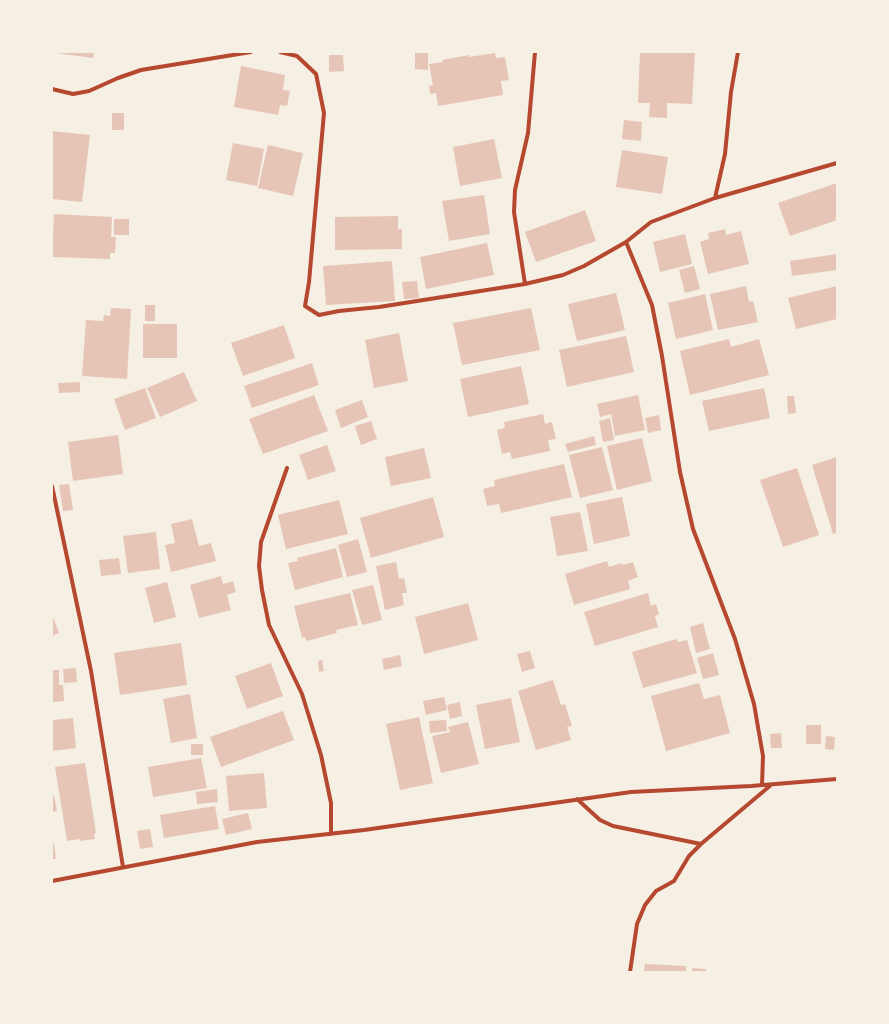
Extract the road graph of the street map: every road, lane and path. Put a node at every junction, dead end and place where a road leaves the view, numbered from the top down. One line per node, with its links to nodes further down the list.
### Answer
1 (251, 52): 6 (street)
2 (280, 52): 5 (street)
3 (535, 52): 10 (street)
4 (738, 52): 8 (street)
5 (297, 54): 10 (street)
6 (52, 90)
7 (837, 164): 8 (street)
8 (715, 198): 9 (street)
9 (626, 242): 10 (street); 14 (street)
10 (525, 284)
11 (287, 468): 17 (street)
12 (52, 486): 19 (street)
13 (837, 779): 15 (street)
14 (762, 785): 15 (street); 16 (street)
15 (771, 785): 18 (street)
16 (577, 799): 17 (street); 18 (street)
17 (331, 834): 19 (street)
18 (701, 844): 21 (street)
19 (123, 867): 20 (street)
20 (52, 881)
21 (630, 972)

